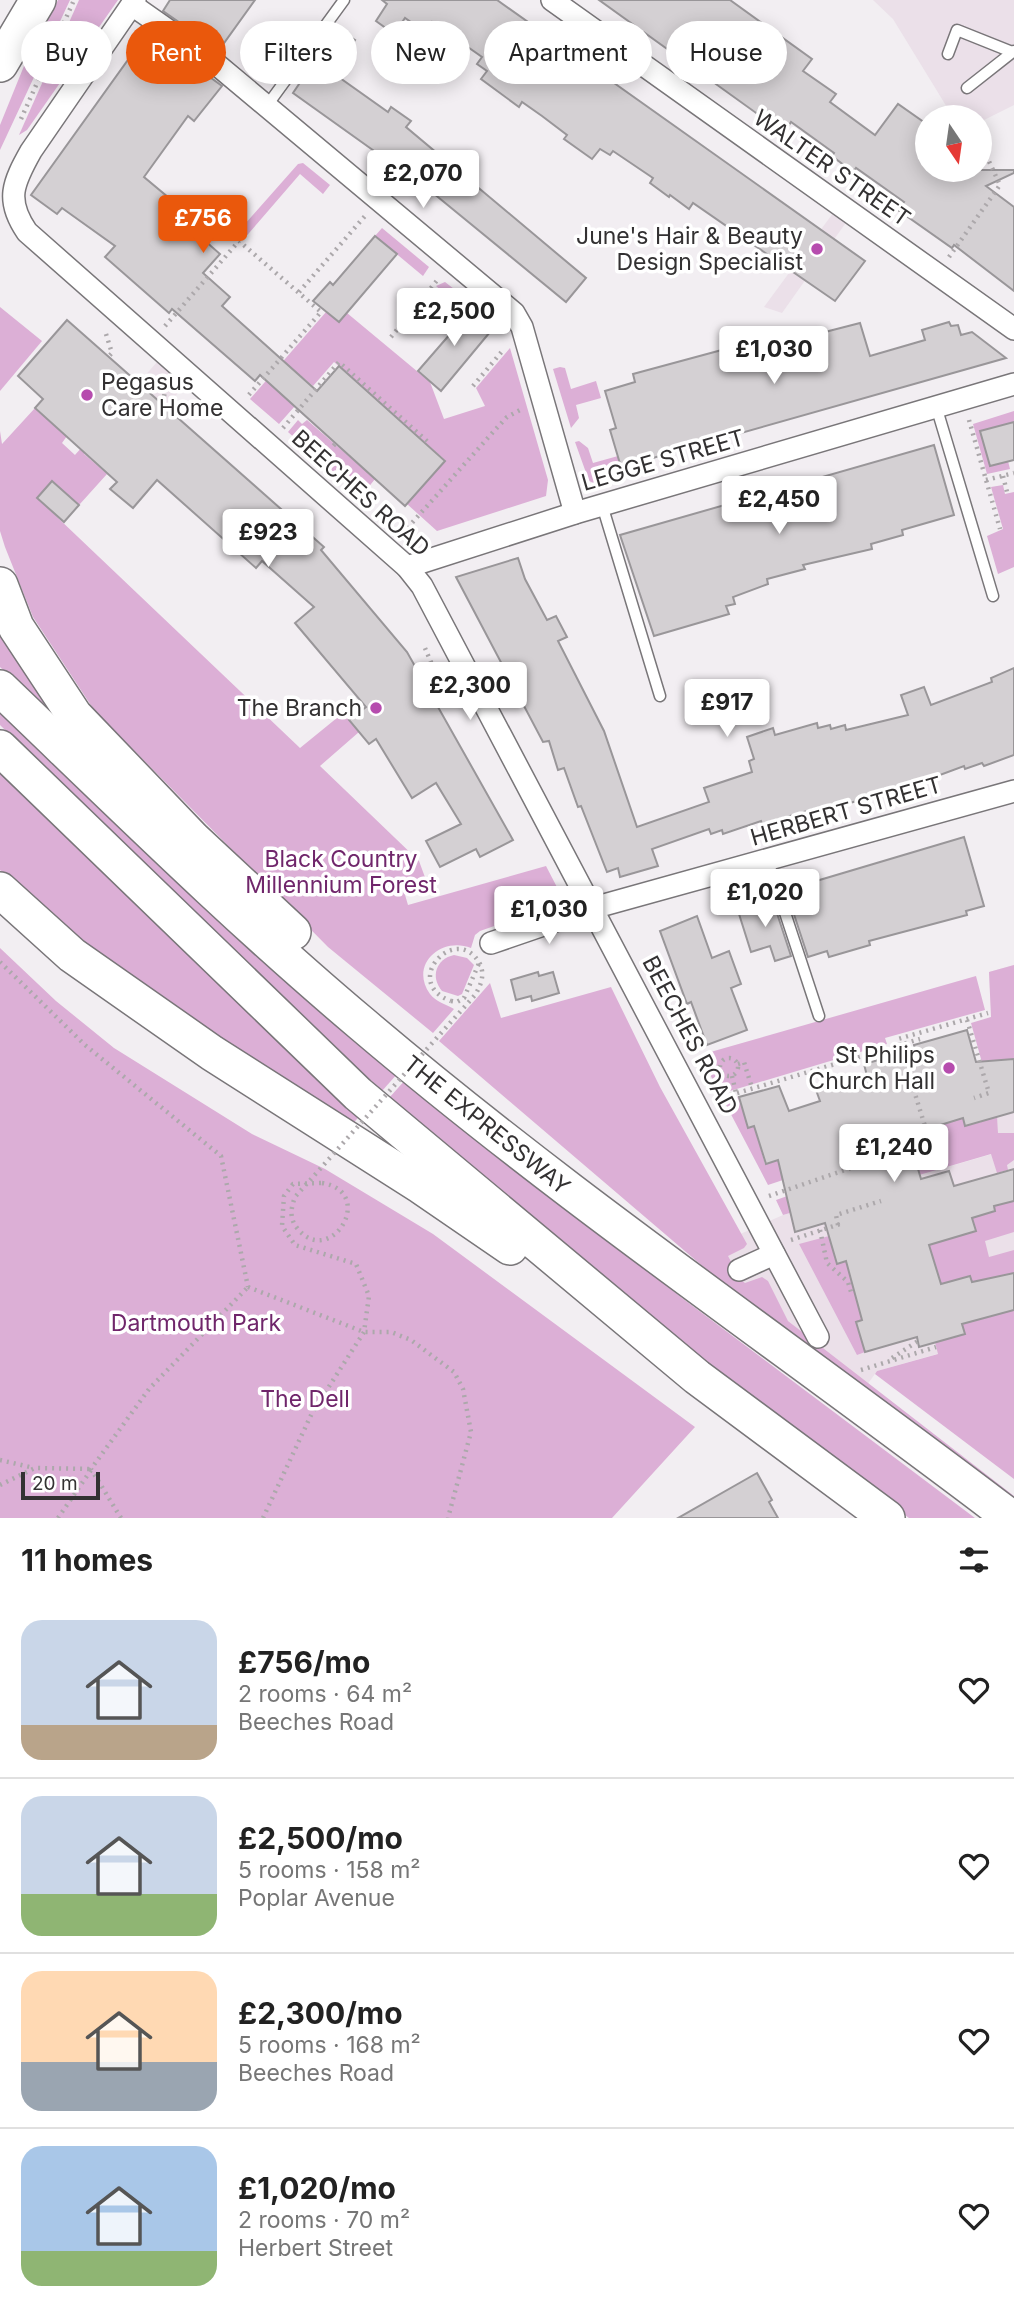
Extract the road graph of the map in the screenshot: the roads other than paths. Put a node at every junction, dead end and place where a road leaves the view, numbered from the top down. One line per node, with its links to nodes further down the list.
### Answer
1 (38, 0): 7 (highway)
2 (344, 0): 9 (lane)
3 (552, 0): 10 (street, WALTER STREET)
4 (133, 2): 9 (street); 15 (street, BEECHES ROAD)
5 (1013, 51): 6 (lane); 8 (lane)
6 (948, 54)
7 (0, 64)
8 (967, 88)
9 (266, 107): 14 (street)
10 (1014, 329)
11 (1014, 384): 12 (street, LEGGE STREET)
12 (936, 407): 13 (street, LEGGE STREET); 17 (lane)
13 (602, 505): 14 (street, LEGGE STREET); 19 (lane)
14 (575, 513): 15 (street, LEGGE STREET)
15 (407, 567): 24 (street, BEECHES ROAD)
16 (0, 585): 27 (highway)
17 (993, 596)
18 (0, 688): 27 (highway, THE EXPRESSWAY)
19 (660, 696)
20 (0, 748): 31 (highway)
21 (1014, 791): 22 (street, HERBERT STREET)
22 (768, 861): 24 (street, HERBERT STREET); 26 (lane)
23 (0, 890): 31 (highway)
24 (593, 908): 25 (street, HERBERT STREET); 28 (street, BEECHES ROAD)
25 (491, 943)
26 (819, 1016)
27 (595, 1211): 33 (highway, THE EXPRESSWAY)
28 (775, 1254): 29 (street); 30 (street, BEECHES ROAD)
29 (739, 1270)
30 (818, 1338)
31 (697, 1377): 32 (highway)
32 (887, 1518)
33 (1011, 1518)

